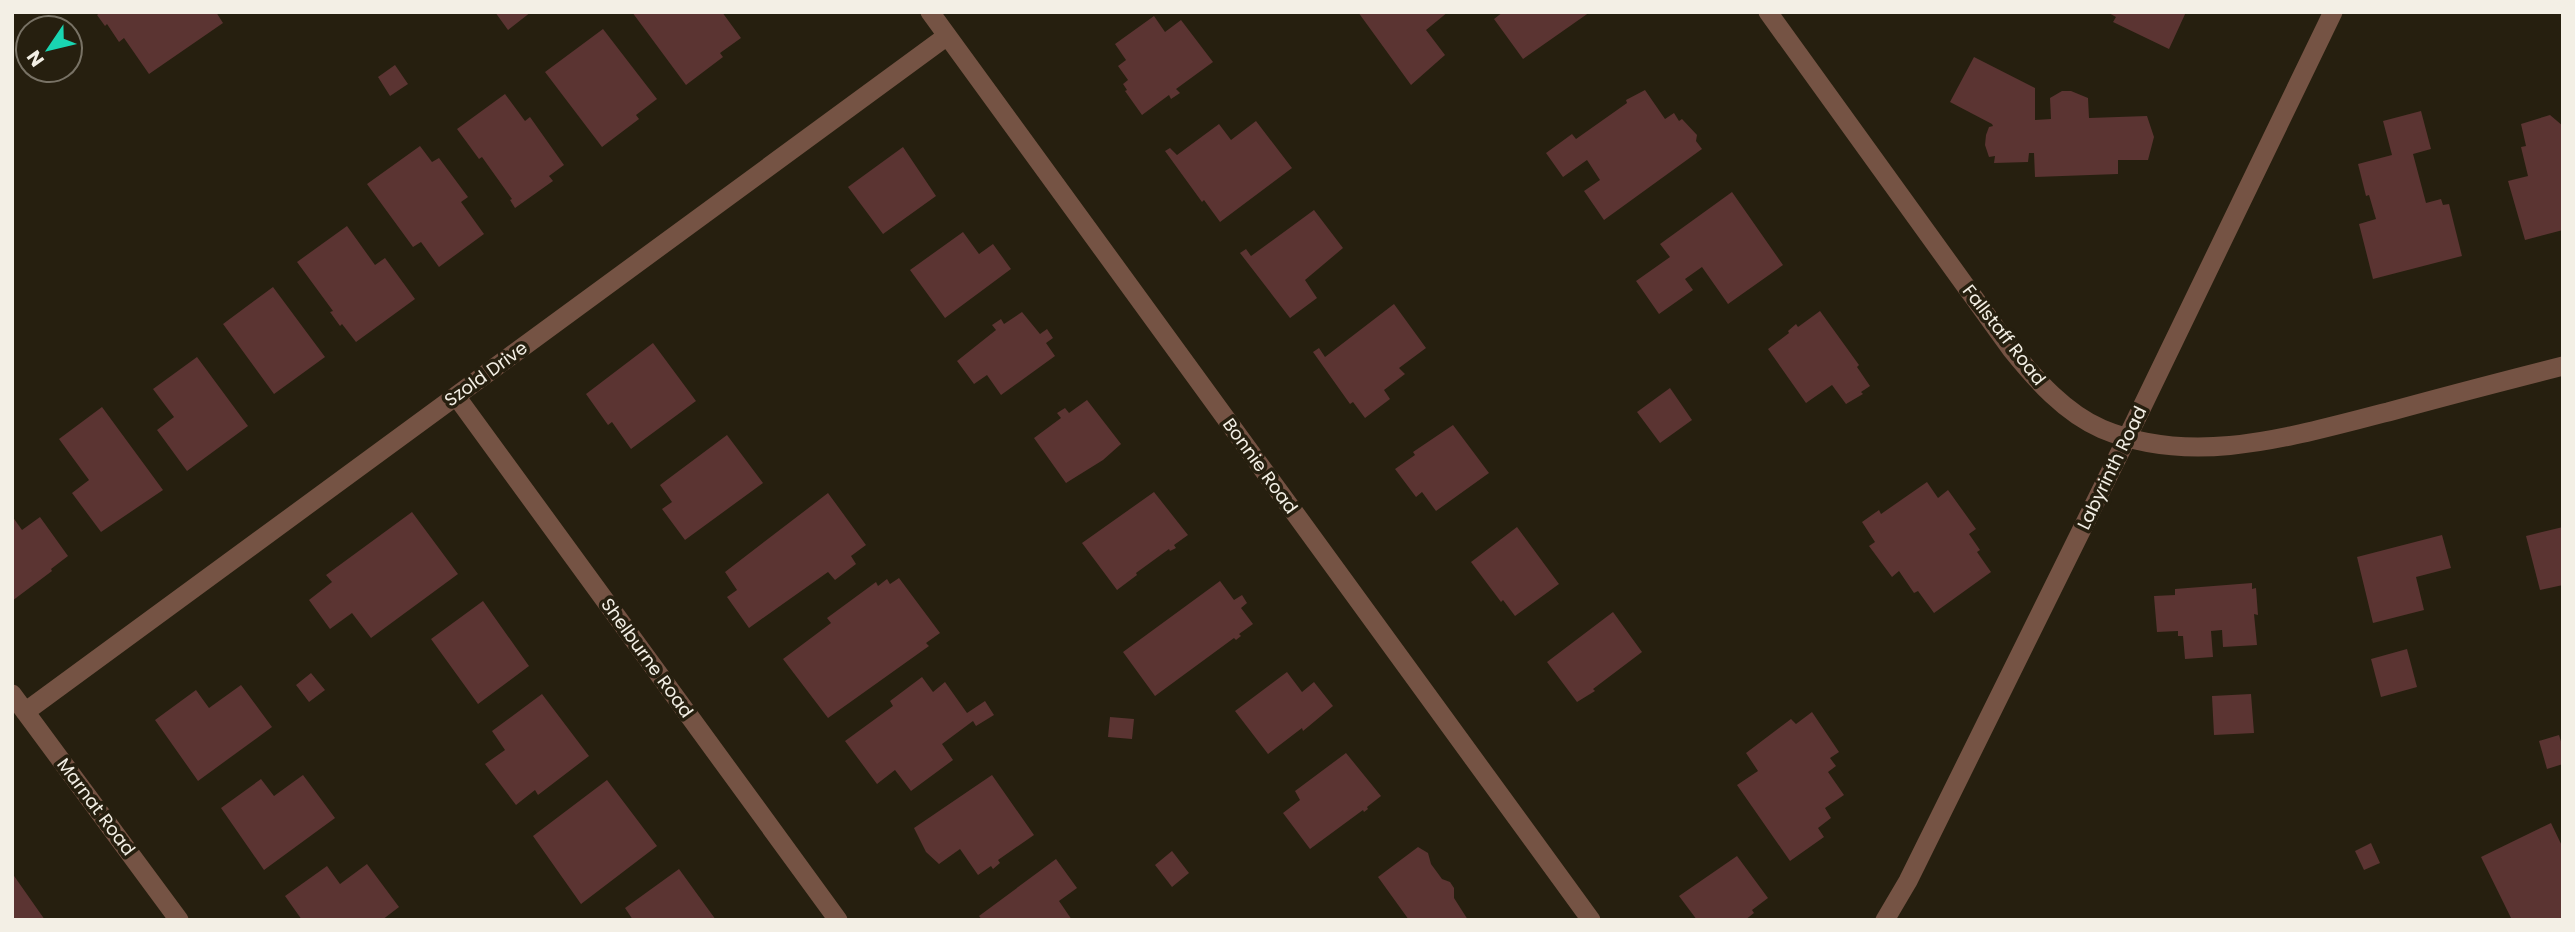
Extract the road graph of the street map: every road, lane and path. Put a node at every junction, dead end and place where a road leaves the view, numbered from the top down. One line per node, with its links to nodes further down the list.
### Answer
1 (930, 12): 4 (street, Bonnie Road)
2 (1768, 12): 7 (street, Fallstaff Road)
3 (2333, 12): 7 (street, Labyrinth Road)
4 (947, 36): 6 (street, Szold Drive); 12 (street, Bonnie Road)
5 (2563, 366): 7 (street, Fallstaff Road)
6 (456, 396): 9 (street, Szold Drive); 11 (street, Shelburne Road)
7 (2127, 438): 13 (street, Labyrinth Road)
8 (12, 694): 9 (street, Marnat Road)
9 (25, 712): 10 (street, Marnat Road)
10 (179, 920)
11 (838, 920)
12 (1591, 920)
13 (1885, 920)

